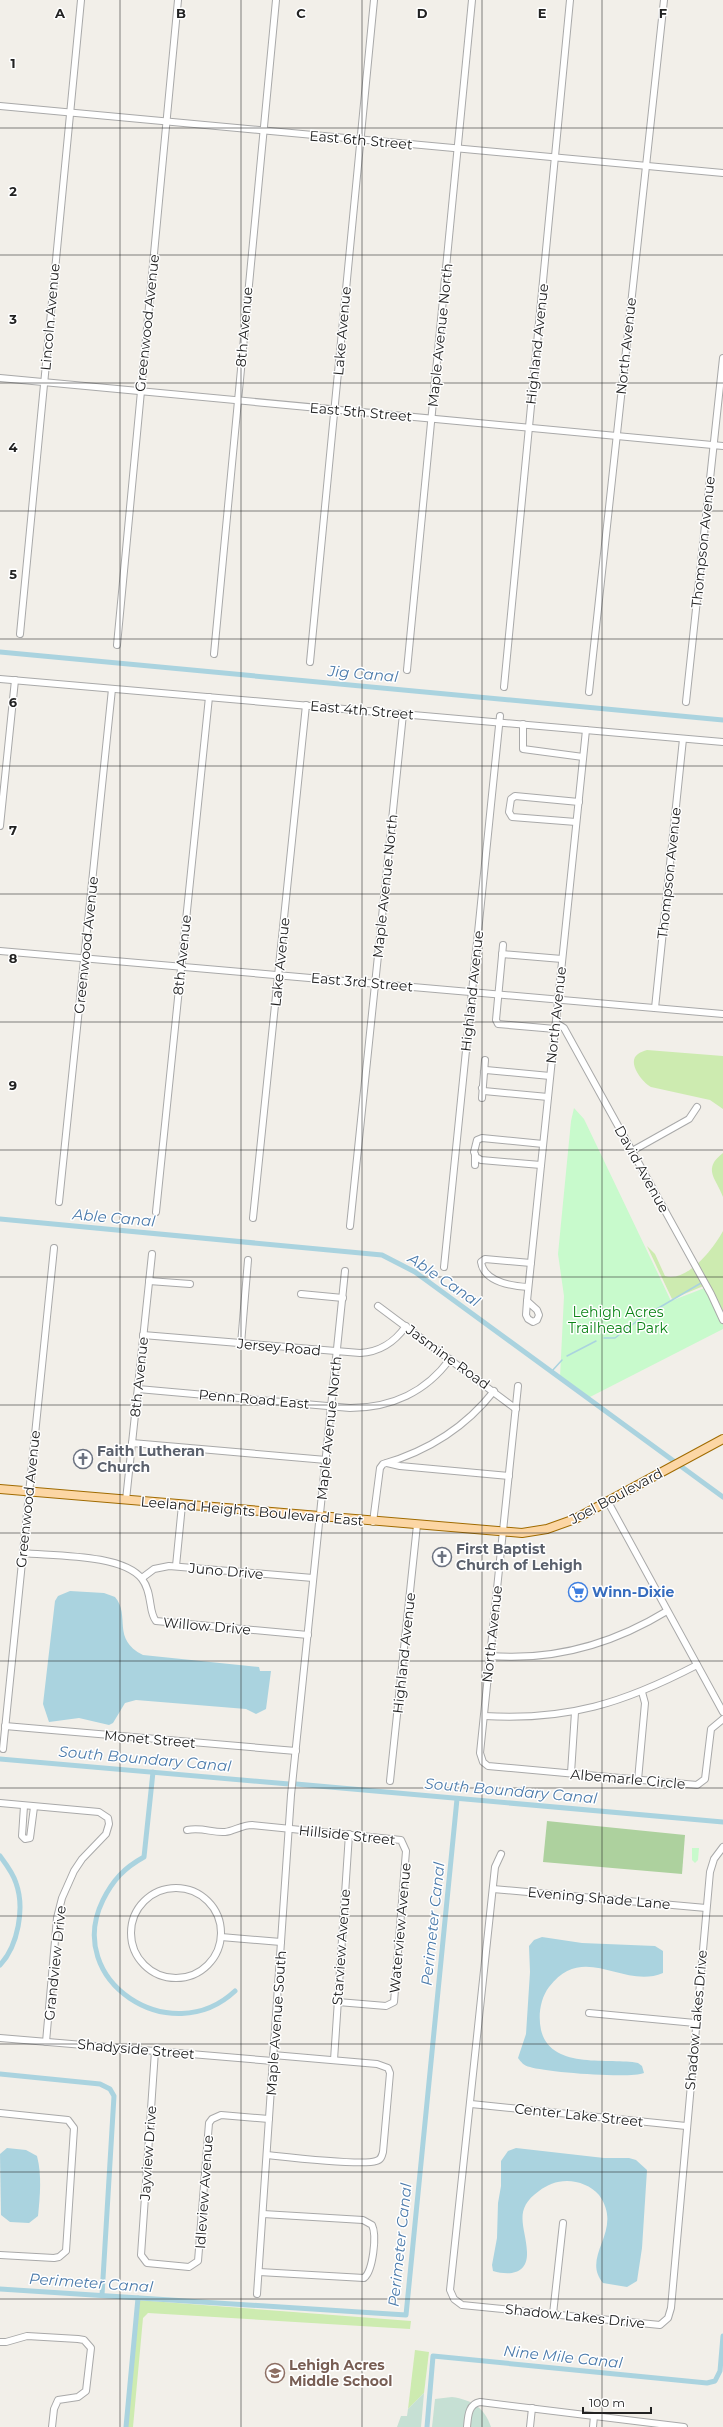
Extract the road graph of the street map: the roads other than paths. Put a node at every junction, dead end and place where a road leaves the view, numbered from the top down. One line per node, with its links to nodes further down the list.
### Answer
1 (80, 0): 9 (street, Lincoln Avenue)
2 (178, 0): 10 (street, Greenwood Avenue)
3 (276, 0): 11 (street, 8th Avenue)
4 (374, 0): 12 (street, Lake Avenue)
5 (472, 0): 13 (street, Maple Avenue North)
6 (570, 0): 14 (street, Highland Avenue)
7 (664, 0): 15 (street, North Avenue)
8 (0, 106): 9 (street, East 6th Street)
9 (70, 113): 10 (street, East 6th Street); 19 (street, Lincoln Avenue)
10 (167, 122): 11 (street, East 6th Street); 20 (street, Greenwood Avenue)
11 (264, 131): 12 (street, East 6th Street); 21 (street, 8th Avenue)
12 (361, 140): 13 (street, East 6th Street); 22 (street, Lake Avenue)
13 (458, 149): 14 (street, East 6th Street); 23 (street, Maple Avenue North)
14 (555, 158): 15 (street, East 6th Street); 24 (street, Highland Avenue)
15 (646, 166): 16 (street, East 6th Street); 25 (street, North Avenue)
16 (723, 173)
17 (723, 358): 26 (street, Thompson Avenue)
18 (0, 378): 19 (street, East 5th Street)
19 (44, 382): 20 (street, East 5th Street); 28 (street, Lincoln Avenue)
20 (140, 391): 21 (street, East 5th Street); 29 (street, Greenwood Avenue)
21 (237, 400): 22 (street, East 5th Street); 30 (street, 8th Avenue)
22 (335, 409): 23 (street, East 5th Street); 31 (street, Lake Avenue)
23 (432, 418): 24 (street, East 5th Street); 32 (street, Maple Avenue North)
24 (528, 428): 25 (street, East 5th Street); 36 (street, Highland Avenue)
25 (617, 436): 26 (street, East 5th Street); 37 (street, North Avenue)
26 (714, 445): 27 (street, East 5th Street); 39 (street, Thompson Avenue)
27 (723, 446)
28 (20, 634)
29 (117, 645)
30 (214, 654)
31 (310, 662)
32 (407, 670)
33 (0, 679): 34 (street, East 4th Street)
34 (15, 680): 35 (street, East 4th Street); 50 (street)
35 (112, 688): 38 (street, East 4th Street); 54 (street, Greenwood Avenue)
36 (504, 688)
37 (590, 692)
38 (209, 697): 40 (street, East 4th Street); 56 (street, 8th Avenue)
39 (686, 702)
40 (306, 706): 41 (street, East 4th Street); 57 (street, Lake Avenue)
41 (403, 714): 42 (street, East 4th Street); 58 (street, Maple Avenue North)
42 (500, 719): 43 (street, East 4th Street); 59 (street, Highland Avenue)
43 (523, 724): 44 (street, East 4th Street); 47 (street)
44 (586, 730): 45 (street, East 4th Street); 47 (street, North Avenue)
45 (683, 738): 46 (street, East 4th Street); 62 (street, Thompson Avenue)
46 (723, 742)
47 (583, 757): 48 (street, North Avenue)
48 (579, 802): 49 (street, North Avenue); 49 (street)
49 (576, 822): 55 (street, North Avenue)
50 (0, 826)
51 (502, 945): 53 (street)
52 (0, 951): 54 (street, East 3rd Street)
53 (502, 954): 55 (street); 60 (street)
54 (84, 958): 56 (street, East 3rd Street); 77 (street, Greenwood Avenue)
55 (562, 960): 61 (street, North Avenue)
56 (181, 966): 57 (street, East 3rd Street); 78 (street, 8th Avenue)
57 (278, 975): 58 (street, East 3rd Street); 79 (street, Lake Avenue)
58 (375, 983): 59 (street, East 3rd Street); 80 (street, Maple Avenue North)
59 (472, 992): 60 (street, East 3rd Street); 85 (street, Highland Avenue)
60 (498, 994): 61 (street, East 3rd Street); 64 (street)
61 (558, 1000): 62 (street, East 3rd Street); 64 (street, North Avenue)
62 (655, 1008): 63 (street, East 3rd Street)
63 (723, 1014)
64 (555, 1026): 67 (street, North Avenue); 73 (street, David Avenue)
65 (485, 1060): 66 (street)
66 (484, 1072): 67 (street); 68 (street)
67 (550, 1076): 69 (street, North Avenue)
68 (482, 1088): 69 (street); 70 (street)
69 (548, 1097): 72 (street, North Avenue)
70 (482, 1098)
71 (697, 1107): 73 (street)
72 (543, 1144): 74 (street); 75 (street, North Avenue)
73 (632, 1151): 94 (street, David Avenue)
74 (475, 1155): 75 (street); 76 (street)
75 (541, 1164): 84 (street, North Avenue)
76 (474, 1165)
77 (59, 1202)
78 (156, 1212)
79 (253, 1218)
80 (350, 1226)
81 (54, 1248): 111 (street, Greenwood Avenue)
82 (152, 1254): 87 (street, 8th Avenue)
83 (248, 1260): 97 (street)
84 (531, 1263): 89 (street, North Avenue); 89 (street)
85 (444, 1267)
86 (345, 1271): 91 (street, Maple Avenue North)
87 (149, 1281): 88 (street); 96 (street, 8th Avenue)
88 (190, 1284)
89 (528, 1287): 92 (street, North Avenue)
90 (301, 1294): 91 (street)
91 (343, 1298): 98 (street, Maple Avenue North)
92 (527, 1301)
93 (378, 1306): 95 (street, Jasmine Road)
94 (723, 1320)
95 (406, 1326): 98 (street, Jersey Road); 99 (street, Jasmine Road)
96 (143, 1335): 97 (street, Jersey Road); 101 (street, 8th Avenue)
97 (240, 1344): 98 (street, Jersey Road)
98 (337, 1352): 103 (street, Maple Avenue North)
99 (450, 1359): 102 (street, Jasmine Road); 103 (street, Penn Road East)
100 (518, 1386): 104 (street, North Avenue)
101 (138, 1389): 103 (street, Penn Road East); 106 (street, 8th Avenue)
102 (494, 1391): 104 (street, Jasmine Road); 108 (street)
103 (332, 1406): 107 (street, Maple Avenue North)
104 (516, 1409): 109 (street, North Avenue)
105 (723, 1439): 113 (main road, Joel Boulevard)
106 (132, 1443): 107 (street); 112 (street, 8th Avenue)
107 (326, 1460): 115 (street, Maple Avenue North)
108 (387, 1463): 109 (street); 116 (street)
109 (509, 1476): 118 (street, North Avenue)
110 (0, 1489): 111 (main road, Leeland Heights Boulevard East)
111 (29, 1492): 112 (main road, Leeland Heights Boulevard East); 119 (street, Greenwood Avenue)
112 (126, 1500): 114 (main road, Leeland Heights Boulevard East)
113 (608, 1502): 118 (main road, Joel Boulevard); 123 (street)
114 (182, 1505): 115 (main road, Leeland Heights Boulevard East); 120 (street)
115 (320, 1517): 116 (main road, Leeland Heights Boulevard East); 122 (street, Maple Avenue North)
116 (373, 1522): 117 (main road, Leeland Heights Boulevard East)
117 (417, 1525): 118 (main road, Leeland Heights Boulevard East); 138 (street, Highland Avenue)
118 (503, 1533): 125 (street, North Avenue)
119 (23, 1553): 121 (street, Willow Drive); 132 (street, Greenwood Avenue)
120 (176, 1566): 121 (street, Juno Drive); 122 (street, Juno Drive)
121 (142, 1578): 124 (street, Willow Drive)
122 (314, 1578): 124 (street, Maple Avenue North)
123 (667, 1611): 125 (street); 126 (street)
124 (308, 1635): 134 (street, Maple Avenue North)
125 (490, 1656): 130 (street, North Avenue)
126 (697, 1665): 127 (street); 129 (street)
127 (642, 1692): 128 (street); 137 (street)
128 (575, 1712): 130 (street); 136 (street)
129 (723, 1712)
130 (484, 1716): 135 (street, North Avenue)
131 (723, 1719): 137 (street, Albemarle Circle)
132 (5, 1726): 133 (street, Greenwood Avenue); 134 (street, Monet Street)
133 (3, 1749)
134 (296, 1751): 142 (street, Maple Avenue South)
135 (483, 1762): 136 (street, Albemarle Circle)
136 (571, 1773): 137 (street, Albemarle Circle)
137 (638, 1780)
138 (390, 1781)
139 (0, 1804): 140 (street, Grandview Drive)
140 (24, 1806): 141 (street, Grandview Drive); 141 (street)
141 (34, 1807): 156 (street, Grandview Drive)
142 (289, 1829): 143 (street, Hillside Street); 144 (street, Hillside Street); 151 (street, Maple Avenue South)
143 (187, 1830)
144 (349, 1834): 145 (street, Hillside Street); 152 (street, Starview Avenue)
145 (405, 1844): 152 (street, Waterview Avenue)
146 (723, 1847): 149 (street, Shadow Lakes Drive)
147 (501, 1854): 148 (street, Shadow Lakes Drive)
148 (493, 1889): 149 (street, Evening Shade Lane); 160 (street, Shadow Lakes Drive)
149 (706, 1908): 154 (street, Shadow Lakes Drive)
150 (221, 1937): 150 (street); 151 (street)
151 (281, 1942): 158 (street, Maple Avenue South)
152 (338, 2002): 159 (street, Starview Avenue)
153 (589, 2013): 154 (street)
154 (695, 2023): 163 (street, Shadow Lakes Drive)
155 (0, 2038): 156 (street, Shadyside Street)
156 (46, 2042): 157 (street, Shadyside Street)
157 (155, 2051): 158 (street, Shadyside Street); 168 (street, Jayview Drive)
158 (273, 2058): 159 (street, Shadyside Street); 162 (street, Maple Avenue South)
159 (334, 2060): 164 (street, Shadyside Street)
160 (470, 2104): 163 (street, Center Lake Street); 171 (street, Shadow Lakes Drive)
161 (0, 2113): 167 (street)
162 (269, 2119): 164 (street, Maple Avenue South); 168 (street, Idleview Avenue)
163 (686, 2126): 171 (street, Shadow Lakes Drive)
164 (267, 2155): 165 (street, Maple Avenue South)
165 (263, 2214): 169 (street, Maple Avenue South); 169 (street)
166 (563, 2223): 171 (street)
167 (0, 2254)
168 (142, 2255)
169 (259, 2272): 170 (street, Maple Avenue South)
170 (257, 2294)
171 (553, 2314)
172 (0, 2342): 173 (street); 177 (street)
173 (0, 2347)
174 (532, 2408): 175 (street); 178 (street); 179 (street)
175 (594, 2416): 176 (street); 180 (street)
176 (656, 2425): 181 (street)
177 (52, 2427)
178 (467, 2427)
179 (530, 2427)
180 (593, 2427)
181 (684, 2427)

